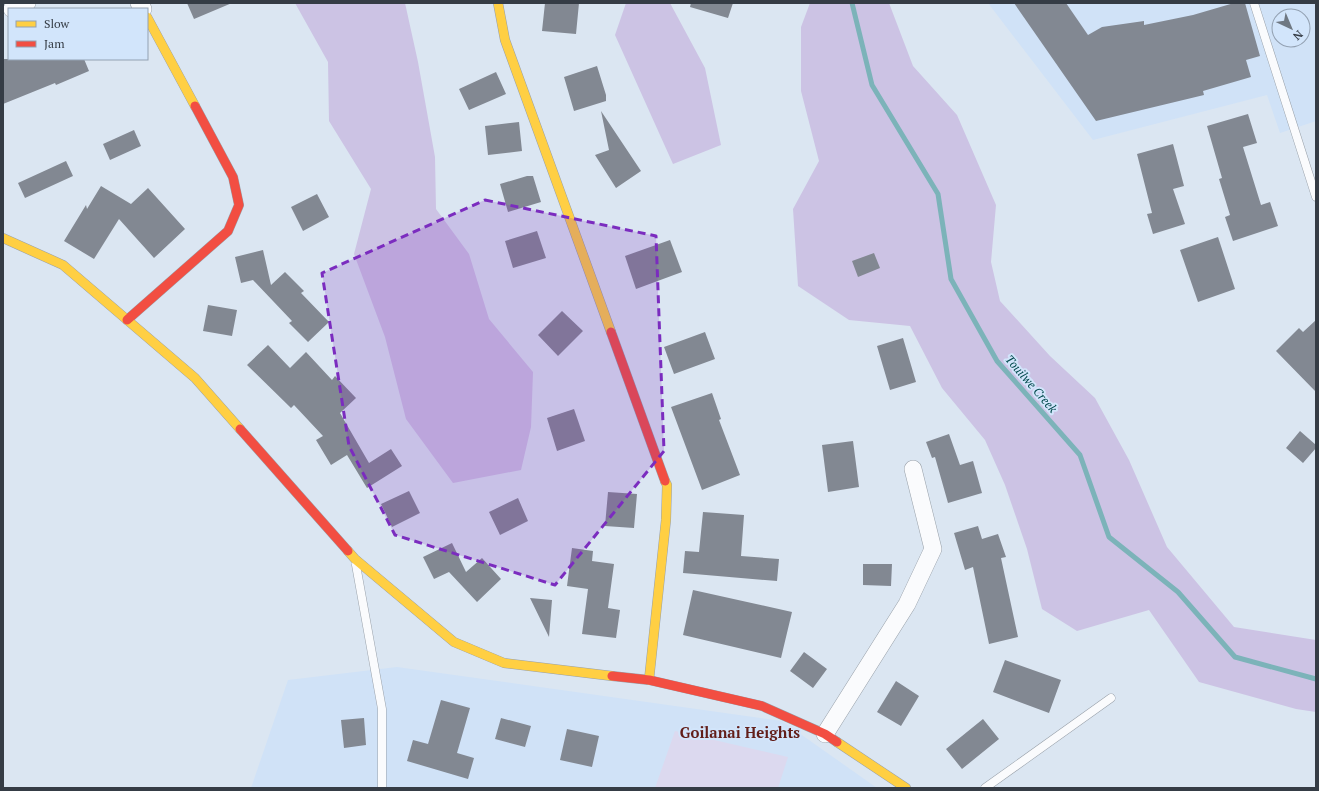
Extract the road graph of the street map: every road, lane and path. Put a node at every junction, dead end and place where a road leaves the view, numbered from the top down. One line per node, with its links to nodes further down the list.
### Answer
1 (27, 3): 4 (street)
2 (498, 3): 11 (street)
3 (1254, 3): 6 (lane)
4 (14, 8)
5 (148, 19): 8 (street)
6 (1316, 197)
7 (3, 238): 8 (street)
8 (127, 320): 10 (street)
9 (913, 469): 13 (street)
10 (355, 559): 11 (street); 14 (lane)
11 (650, 680): 13 (street)
12 (1111, 698): 16 (lane)
13 (825, 734): 15 (street)
14 (382, 788)
15 (906, 788)
16 (985, 788)

